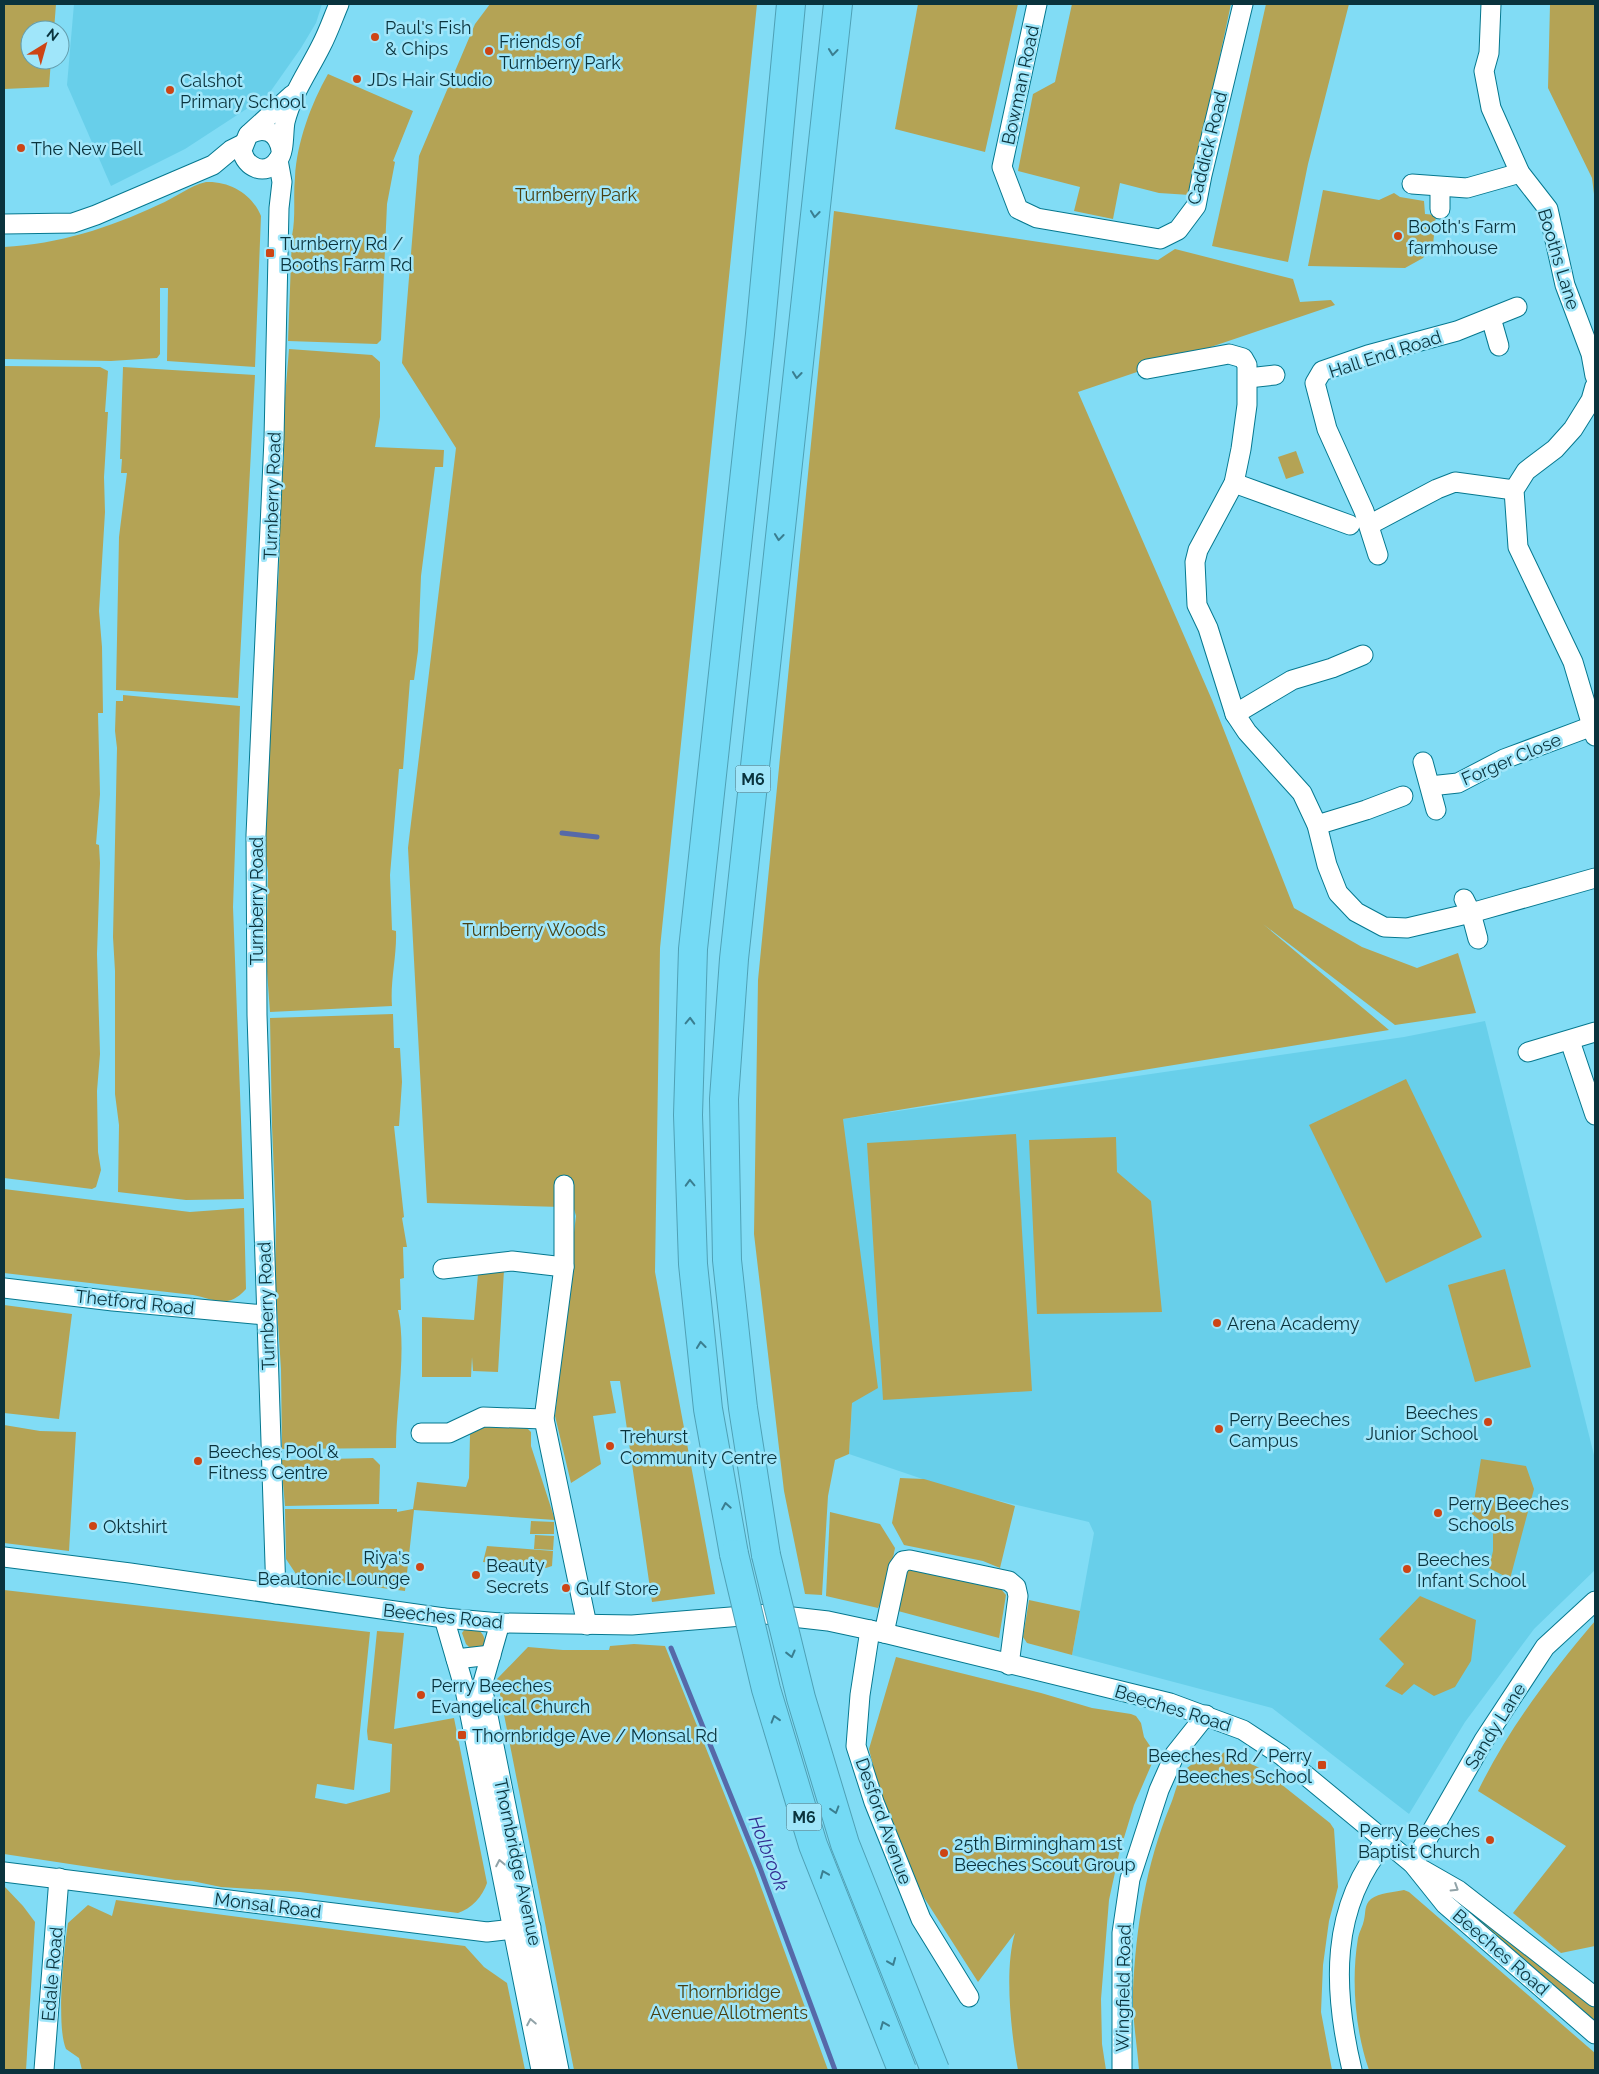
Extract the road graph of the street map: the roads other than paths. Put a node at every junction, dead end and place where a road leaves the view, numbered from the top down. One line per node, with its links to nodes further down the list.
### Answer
1 (339, 4): 7 (street, Turnberry Road)
2 (791, 4): 74 (highway, M6, one-way to 2, bridge)
3 (838, 4): 75 (highway, M6, one-way to 75, bridge)
4 (1037, 4): 10 (street, Bowman Road)
5 (1243, 4): 10 (street, Caddick Road)
6 (1491, 4): 11 (street, Booths Lane)
7 (295, 92): 8 (street, Turnberry Road); 9 (street, Turnberry Road)
8 (248, 152): 9 (street); 9 (street); 14 (street, Turnberry Road); 16 (street)
9 (280, 155): 14 (street, Turnberry Road)
10 (1002, 167)
11 (1520, 173): 13 (street); 22 (street, Booths Lane)
12 (1412, 184): 13 (street)
13 (1440, 187): 15 (street)
14 (279, 208): 49 (street, Turnberry Road)
15 (1440, 209)
16 (4, 224)
17 (1517, 307): 18 (street, Hall End Road)
18 (1491, 318): 19 (street); 28 (street, Hall End Road)
19 (1499, 346)
20 (1147, 369): 23 (street)
21 (1275, 375): 23 (street)
22 (1595, 376)
23 (1248, 378): 25 (street)
24 (1595, 386): 26 (street)
25 (1234, 483): 27 (street); 31 (street)
26 (1514, 490): 28 (street); 32 (street)
27 (1350, 525)
28 (1370, 525): 29 (street, Hall End Road)
29 (1378, 555)
30 (1363, 655): 31 (street)
31 (1235, 714): 37 (street)
32 (1594, 729): 34 (street, Forger Close)
33 (1423, 762): 34 (street)
34 (1430, 786): 36 (street)
35 (1403, 796): 37 (street)
36 (1436, 810)
37 (1317, 824): 39 (street)
38 (1595, 878): 39 (street)
39 (1467, 906): 40 (street)
40 (1478, 940)
41 (1595, 1032): 42 (street)
42 (1570, 1041): 43 (street); 44 (street)
43 (1528, 1052)
44 (1595, 1115)
45 (564, 1185): 46 (street)
46 (564, 1267): 47 (street); 50 (street)
47 (443, 1269)
48 (4, 1288): 49 (street, Thetford Road)
49 (265, 1315): 53 (street, Turnberry Road)
50 (544, 1419): 51 (street); 57 (street)
51 (421, 1433)
52 (4, 1557): 53 (street, Beeches Road)
53 (276, 1594): 55 (street, Beeches Road)
54 (1595, 1601): 64 (street, Sandy Lane)
55 (444, 1618): 56 (street, Beeches Road); 60 (street, Thornbridge Avenue)
56 (500, 1623): 57 (street, Beeches Road); 59 (street, Thornbridge Avenue)
57 (587, 1625): 58 (street, Beeches Road)
58 (877, 1632): 61 (street, Beeches Road); 61 (street); 69 (street, Desford Avenue)
59 (491, 1654): 60 (street); 67 (street, Thornbridge Avenue)
60 (456, 1659): 67 (street, Thornbridge Avenue, one-way to 60)
61 (1009, 1665): 62 (street, Beeches Road)
62 (1206, 1715): 63 (street, Beeches Road); 76 (street, Wingfield Road)
63 (1386, 1841): 64 (street, Beeches Road); 77 (street)
64 (1413, 1864): 68 (street, Beeches Road, one-way to 68); 70 (street, Beeches Road)
65 (4, 1872): 66 (street, Monsal Road)
66 (59, 1878): 67 (street, Monsal Road); 71 (street, Edale Road)
67 (522, 1929): 72 (street, Thornbridge Avenue, one-way to 67); 73 (street, Thornbridge Avenue)
68 (1594, 1992)
69 (969, 1997)
70 (1595, 2034)
71 (44, 2070)
72 (540, 2070)
73 (559, 2070)
74 (902, 2070)
75 (935, 2070)
76 (1122, 2070)
77 (1352, 2070)

